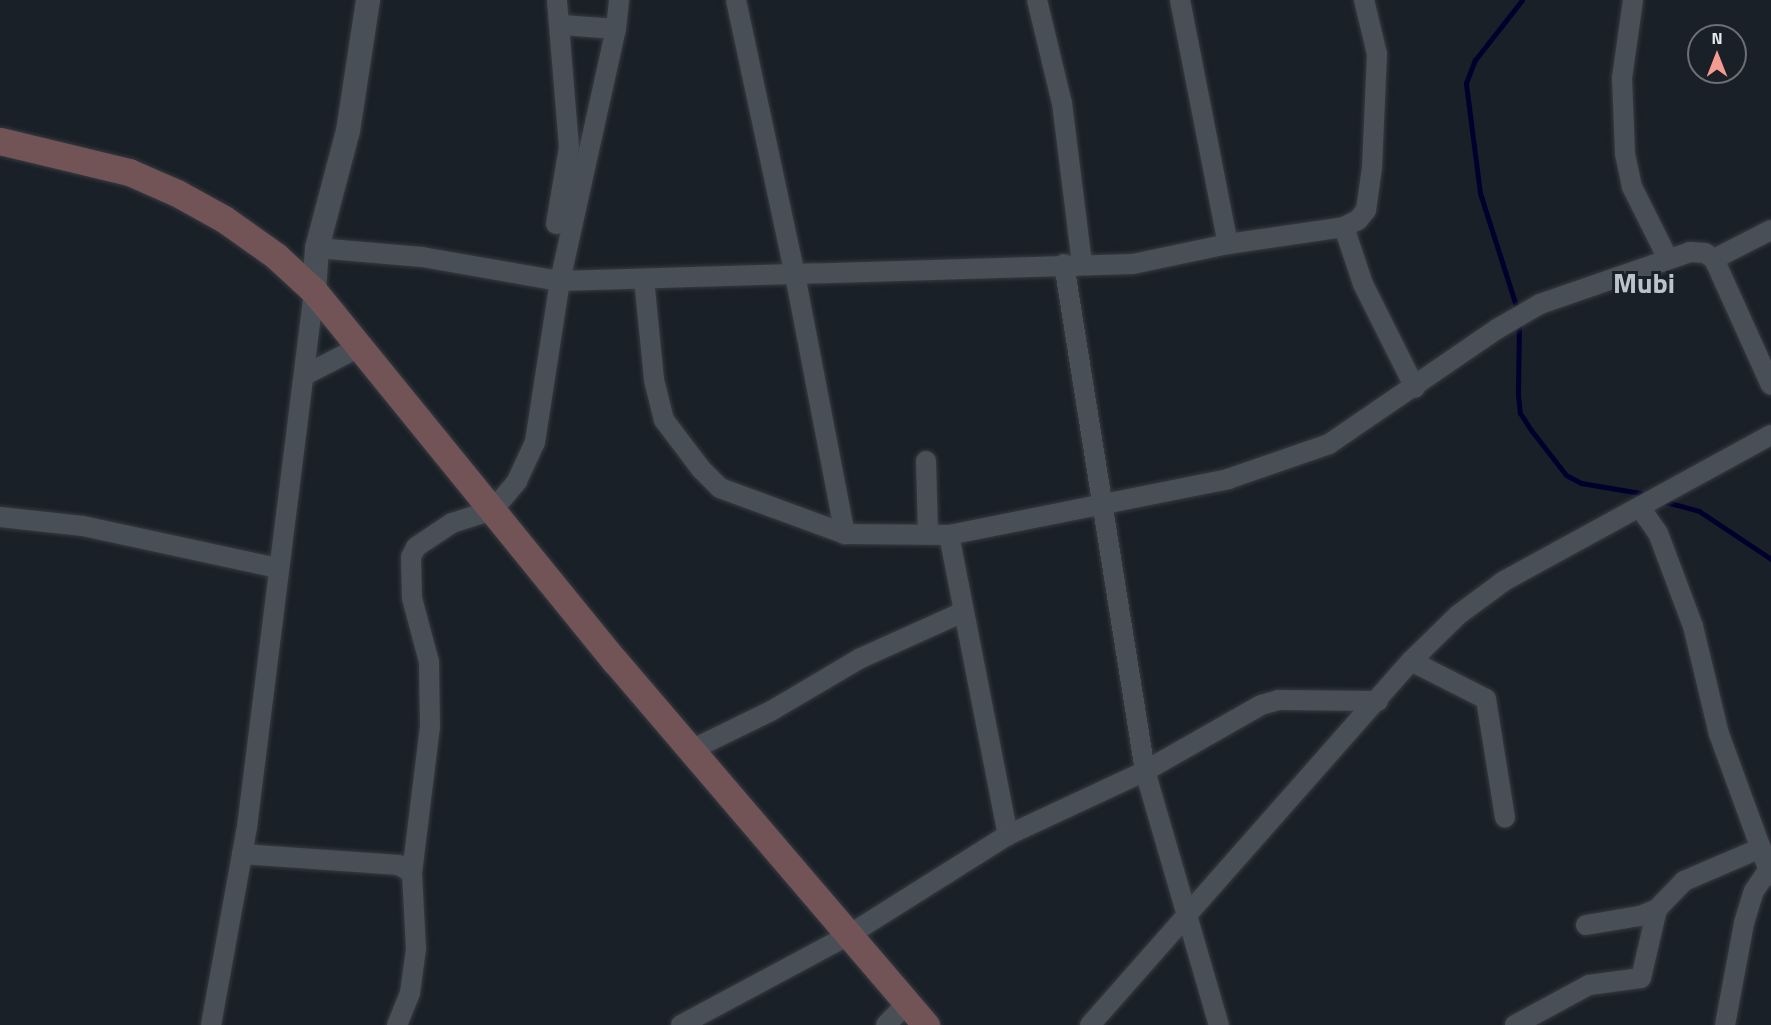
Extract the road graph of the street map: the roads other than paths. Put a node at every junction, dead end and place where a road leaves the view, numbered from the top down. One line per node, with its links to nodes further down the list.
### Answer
1 (368, 0): 16 (street)
2 (557, 0): 9 (street)
3 (619, 0): 10 (street)
4 (736, 0): 20 (street)
5 (1037, 0): 19 (street)
6 (1180, 0): 15 (street)
7 (1364, 0): 13 (street)
8 (1633, 0): 17 (street)
9 (562, 25): 10 (street); 12 (street)
10 (616, 29): 22 (street)
11 (0, 141): 23 (main road)
12 (556, 224)
13 (1344, 227): 15 (street); 27 (street)
14 (1771, 230): 18 (street)
15 (1228, 244): 19 (street)
16 (317, 248): 22 (street); 23 (street)
17 (1668, 260): 18 (street); 27 (street)
18 (1714, 260): 26 (street)
19 (1073, 264): 20 (street); 30 (street)
20 (795, 275): 21 (street); 34 (street)
21 (644, 279): 22 (street); 34 (street)
22 (560, 281): 32 (street)
23 (315, 291): 24 (main road); 25 (street)
24 (359, 347): 25 (street); 32 (main road)
25 (305, 375): 37 (street)
26 (1771, 385)
27 (1415, 387): 30 (street)
28 (1771, 435): 31 (street)
29 (926, 461): 35 (street)
30 (1100, 503): 36 (street); 42 (street)
31 (1641, 509): 39 (street); 45 (street)
32 (493, 510): 41 (main road); 48 (street)
33 (0, 517): 37 (street)
34 (845, 534): 35 (street)
35 (928, 534): 36 (street)
36 (949, 535): 38 (street)
37 (278, 568): 46 (street)
38 (963, 612): 41 (street); 44 (street)
39 (1411, 661): 40 (street); 43 (street)
40 (1378, 701): 42 (street); 50 (street)
41 (692, 750): 52 (main road)
42 (1145, 771): 44 (street); 50 (street)
43 (1505, 817)
44 (1008, 835): 52 (street)
45 (1761, 848): 47 (street); 49 (street)
46 (242, 854): 48 (street); 54 (street)
47 (1770, 870): 62 (street)
48 (412, 873): 55 (street)
49 (1656, 909): 51 (street); 61 (street)
50 (1185, 917): 59 (street); 60 (street)
51 (1586, 925)
52 (849, 935): 53 (main road); 56 (street)
53 (907, 1003): 57 (street); 58 (main road)
54 (211, 1025)
55 (397, 1025)
56 (681, 1025)
57 (886, 1025)
58 (926, 1025)
59 (1090, 1025)
60 (1219, 1025)
61 (1515, 1025)
62 (1725, 1025)

